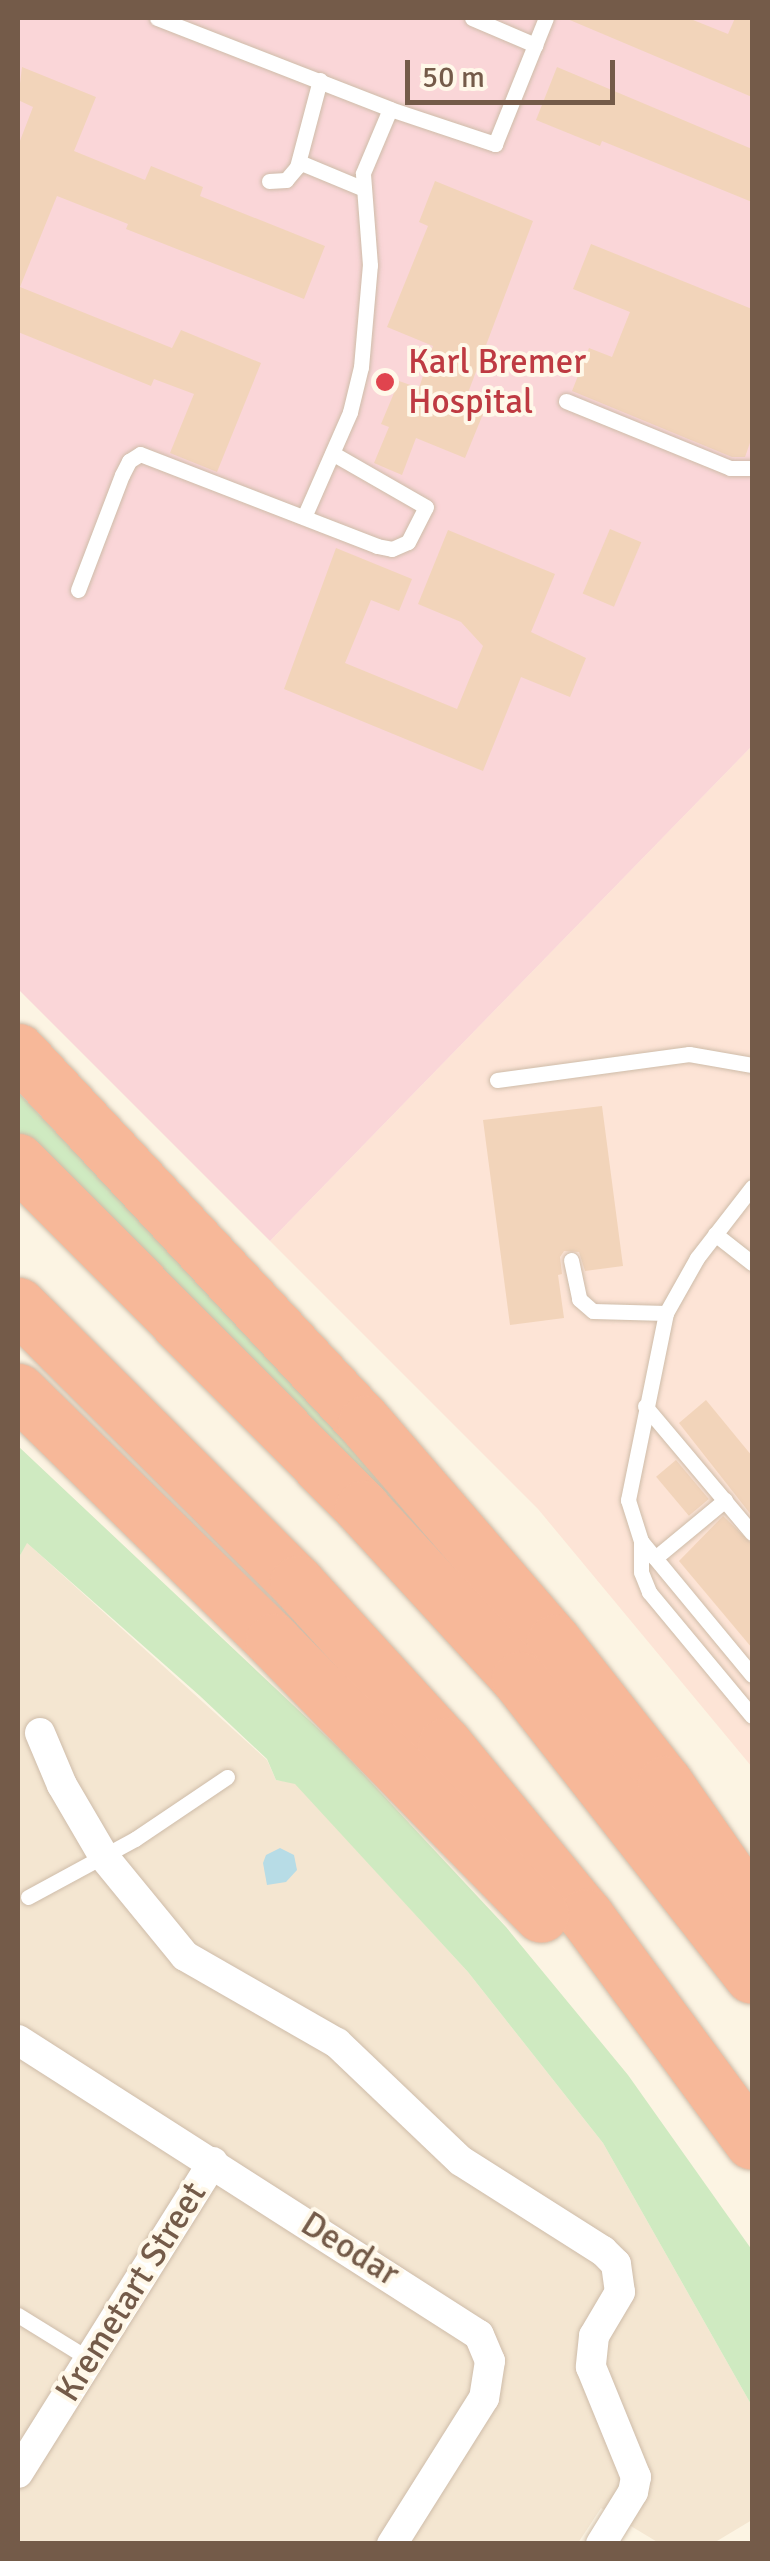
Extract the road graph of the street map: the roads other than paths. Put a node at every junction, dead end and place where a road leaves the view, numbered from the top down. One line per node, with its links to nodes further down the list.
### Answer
1 (157, 18): 5 (lane)
2 (472, 18): 4 (lane)
3 (546, 18): 4 (lane)
4 (535, 45): 6 (lane)
5 (320, 80): 6 (lane); 7 (lane)
6 (390, 110): 9 (lane)
7 (299, 162): 8 (lane); 9 (lane)
8 (269, 182)
9 (364, 189): 11 (lane)
10 (566, 402): 12 (lane)
11 (332, 452): 13 (lane); 13 (lane)
12 (752, 468)
13 (304, 517): 14 (lane)
14 (78, 590)
15 (18, 1051): 37 (highway)
16 (752, 1065): 17 (lane)
17 (496, 1080)
18 (18, 1162): 38 (highway)
19 (751, 1190): 20 (lane)
20 (716, 1234): 22 (lane); 24 (lane)
21 (571, 1260): 24 (lane)
22 (752, 1263)
23 (18, 1305): 40 (highway)
24 (666, 1314): 26 (lane)
25 (18, 1391): 42 (highway)
26 (645, 1406): 27 (lane); 29 (lane)
27 (724, 1500): 28 (lane); 30 (lane)
28 (752, 1533)
29 (642, 1541): 30 (lane); 32 (lane)
30 (654, 1558): 31 (lane)
31 (752, 1675)
32 (752, 1716)
33 (40, 1733): 35 (street)
34 (228, 1777): 35 (lane)
35 (104, 1857): 36 (lane); 47 (street)
36 (28, 1897)
37 (752, 1908)
38 (752, 1976)
39 (18, 2040): 41 (street, Deodar)
40 (752, 2142)
41 (213, 2162): 44 (street, Kremetart Street); 46 (street, Deodar)
42 (752, 2172)
43 (18, 2315): 44 (lane)
44 (89, 2360): 45 (street, Kremetart Street)
45 (18, 2473)
46 (392, 2544)
47 (601, 2544)

